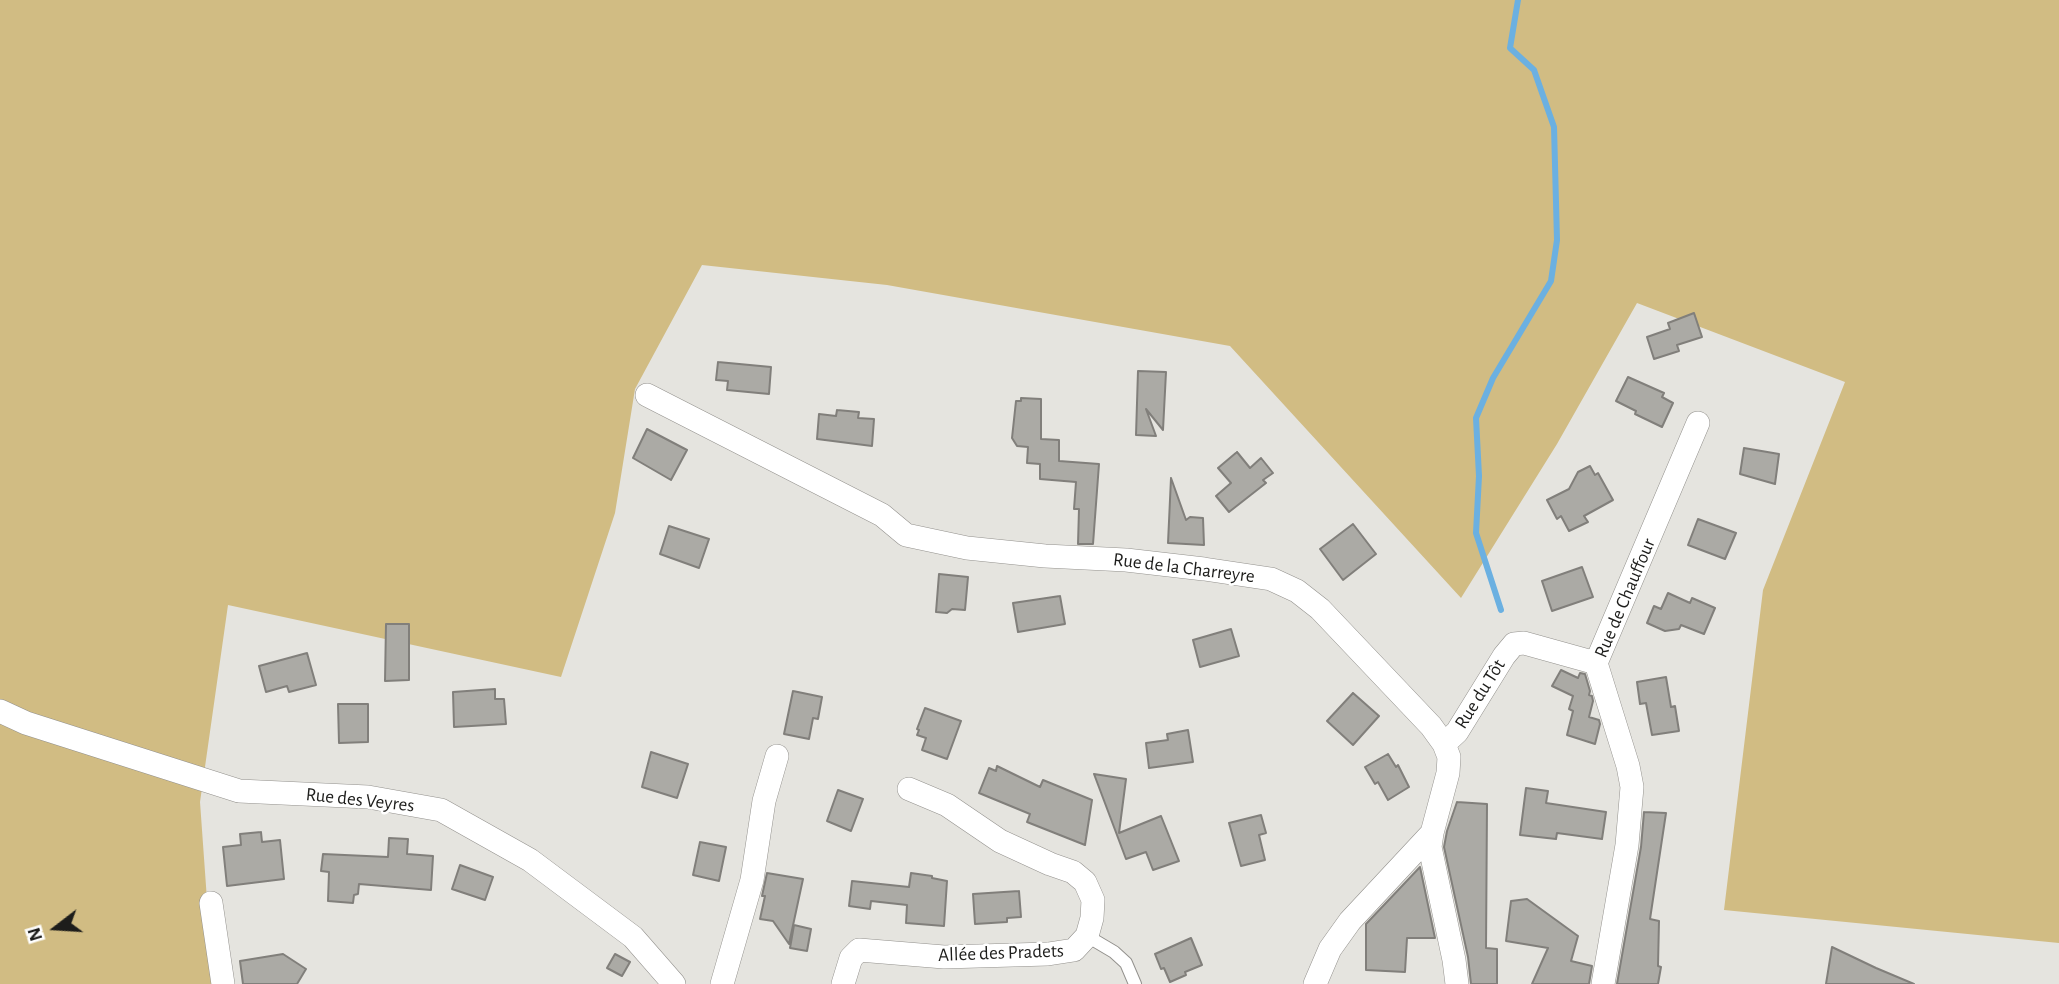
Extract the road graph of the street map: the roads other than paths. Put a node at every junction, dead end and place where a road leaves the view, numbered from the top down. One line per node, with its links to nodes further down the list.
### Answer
1 (647, 395): 5 (street, Rue de la Charreyre)
2 (1698, 423): 3 (street, Rue de Chauffour)
3 (1596, 663): 5 (street, Rue du Tôt); 18 (street, Rue de Chauffour)
4 (0, 711): 12 (street, Rue des Veyres)
5 (1444, 744): 8 (street)
6 (778, 756): 13 (street)
7 (909, 789): 10 (street, Allée des Pradets)
8 (1432, 833): 16 (street); 17 (street)
9 (211, 904): 11 (street)
10 (1087, 936): 14 (street, Allée des Pradets); 15 (lane)
11 (223, 984)
12 (674, 984)
13 (722, 984)
14 (843, 984)
15 (1135, 984)
16 (1315, 984)
17 (1457, 984)
18 (1604, 984)

